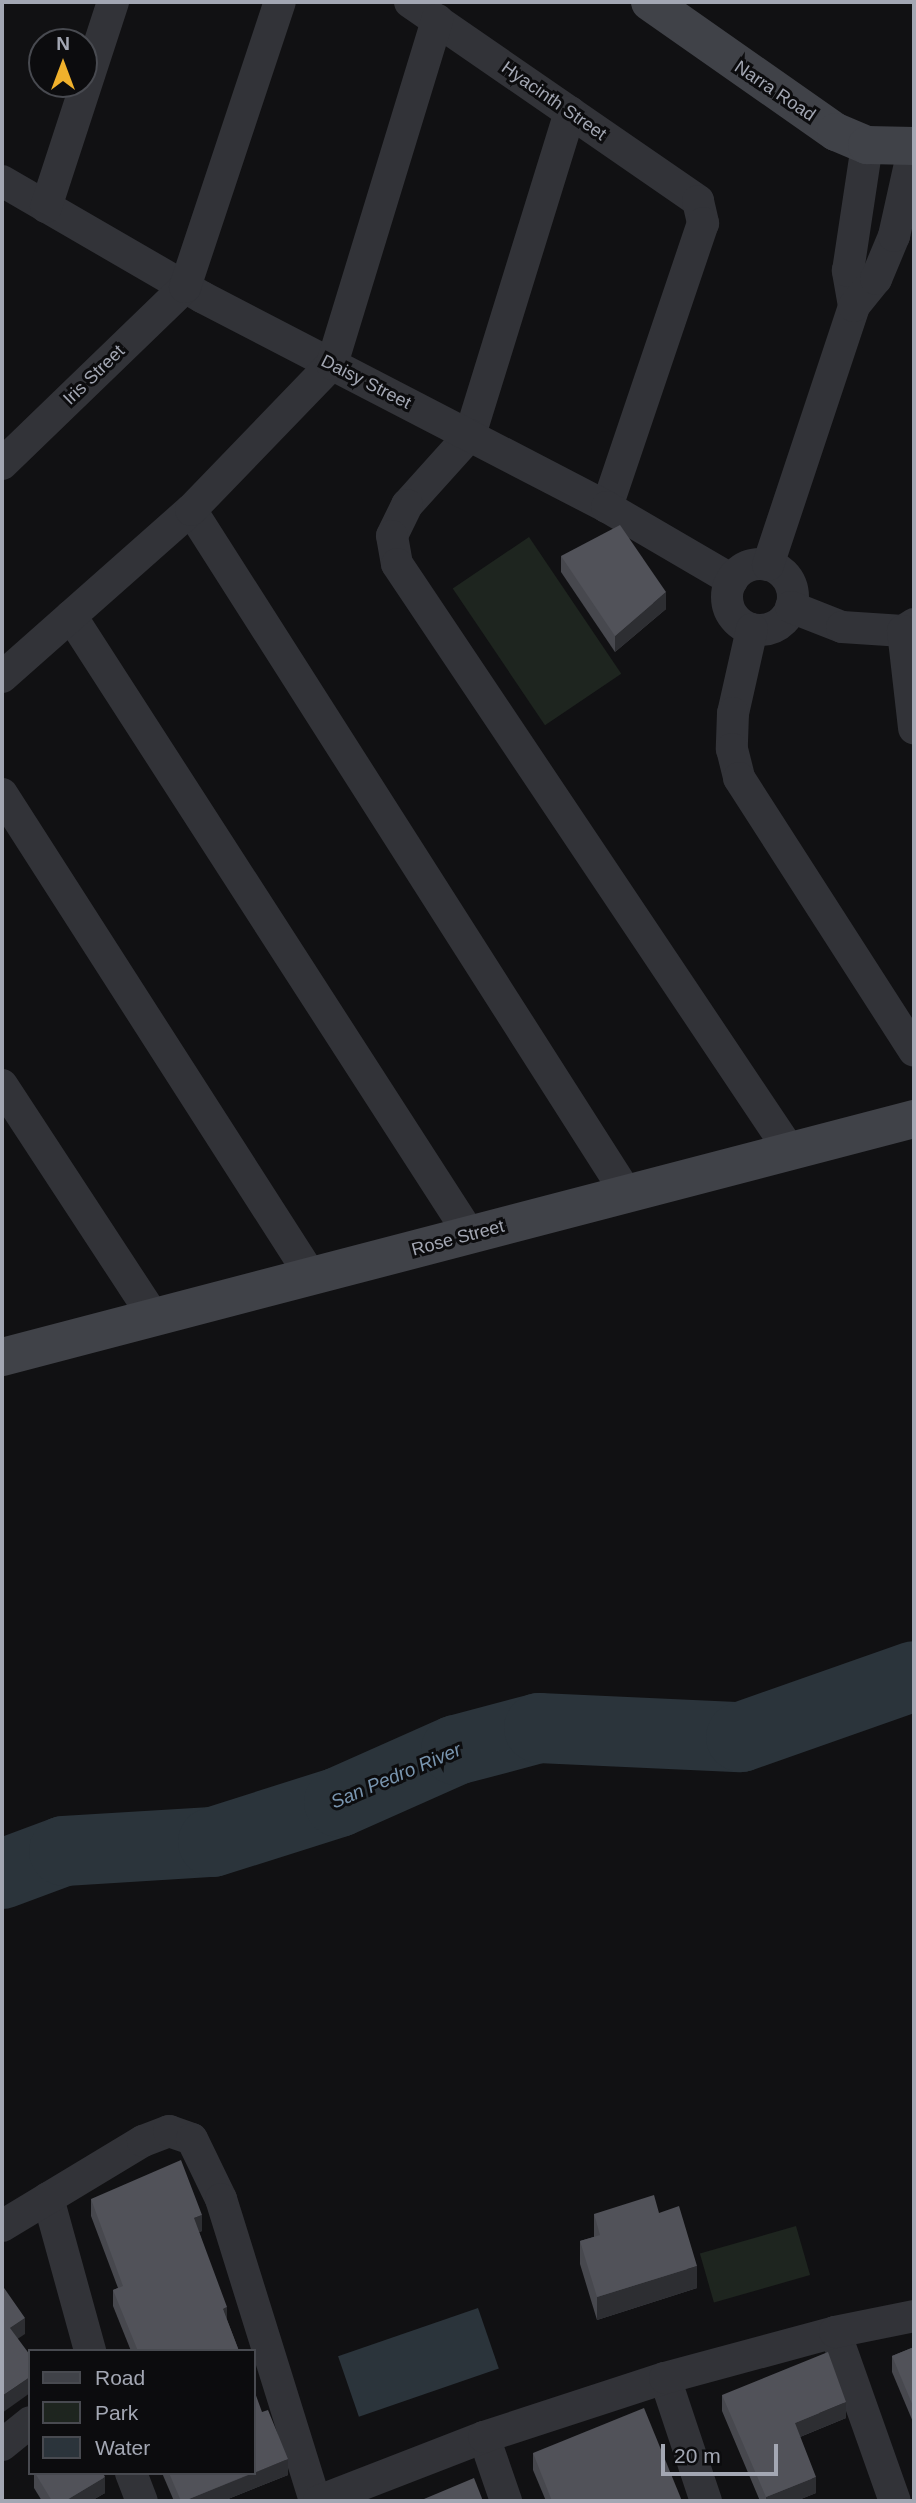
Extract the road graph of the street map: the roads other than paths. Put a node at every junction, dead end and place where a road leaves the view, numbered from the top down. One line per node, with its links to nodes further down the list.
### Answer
1 (113, 2): 10 (street)
2 (280, 2): 11 (street)
3 (410, 2): 5 (street, Hyacinth Street)
4 (650, 2): 7 (street, Narra Road)
5 (437, 20): 6 (street, Hyacinth Street); 13 (street)
6 (569, 112): 14 (street); 16 (street, Hyacinth Street)
7 (867, 145): 8 (street, Narra Road); 12 (street)
8 (914, 146): 12 (street)
9 (2, 181): 10 (street, Daisy Street)
10 (46, 207): 11 (street, Daisy Street)
11 (186, 287): 13 (street, Daisy Street); 15 (street, Iris Street)
12 (854, 306): 18 (street)
13 (332, 364): 14 (street, Daisy Street); 17 (street)
14 (470, 435): 16 (street, Daisy Street); 30 (street)
15 (2, 464)
16 (607, 508): 19 (street, Daisy Street)
17 (191, 510): 21 (street); 31 (street)
18 (768, 565): 19 (street); 20 (street)
19 (732, 580): 23 (street)
20 (791, 607): 22 (street); 23 (street)
21 (71, 616): 24 (street); 32 (street)
22 (909, 627): 25 (street)
23 (752, 629): 27 (street)
24 (2, 677)
25 (914, 728)
26 (2, 794): 33 (street)
27 (914, 1051)
28 (2, 1085): 34 (street)
29 (914, 1119): 30 (street, Rose Street)
30 (790, 1151): 31 (street, Rose Street)
31 (627, 1194): 32 (street, Rose Street)
32 (470, 1235): 33 (street, Rose Street)
33 (311, 1276): 34 (street, Rose Street)
34 (154, 1317): 35 (street, Rose Street)
35 (2, 1357)
36 (48, 2197): 37 (street); 40 (street); 47 (street)
37 (2, 2226)
38 (914, 2316): 39 (street)
39 (835, 2332): 41 (street); 50 (street)
40 (89, 2349)
41 (665, 2378): 43 (street); 49 (street)
42 (28, 2425): 44 (street)
43 (484, 2437): 47 (street); 48 (street)
44 (2, 2445)
45 (132, 2475): 46 (street)
46 (142, 2501)
47 (317, 2501)
48 (506, 2501)
49 (706, 2501)
50 (895, 2501)

